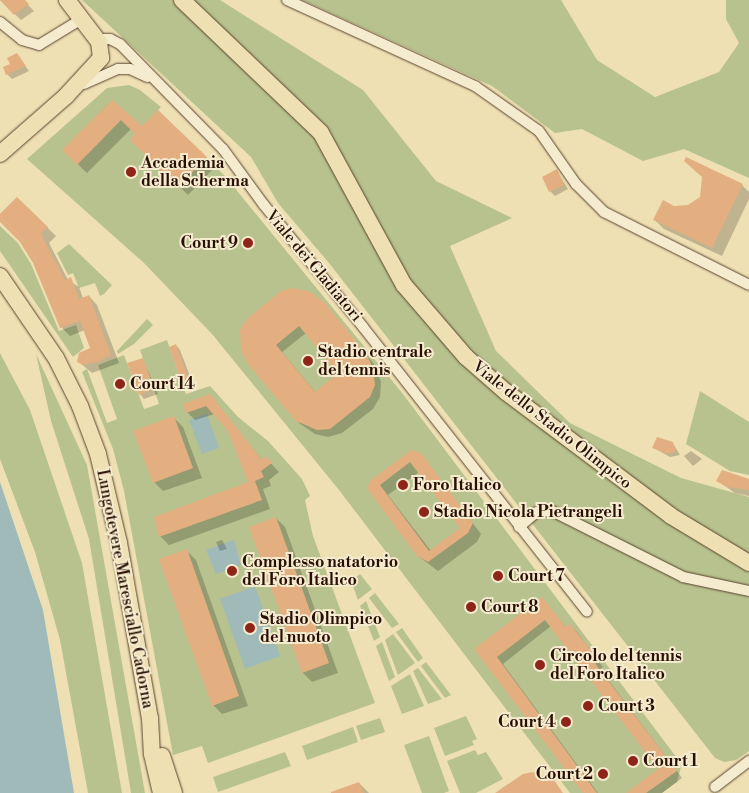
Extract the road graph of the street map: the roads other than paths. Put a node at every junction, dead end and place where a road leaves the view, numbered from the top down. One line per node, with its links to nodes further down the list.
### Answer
1 (67, 0): 4 (main road)
2 (182, 0): 13 (main road, Viale dello Stadio Olimpico)
3 (287, 0): 11 (street)
4 (80, 20): 5 (street); 6 (main road)
5 (0, 22)
6 (96, 38): 7 (street, Viale dei Gladiatori); 8 (main road)
7 (156, 83): 8 (street); 12 (street, Viale dei Gladiatori)
8 (66, 96): 9 (main road)
9 (0, 154)
10 (0, 276): 16 (main road, Lungotevere Maresciallo Cadorna)
11 (749, 285)
12 (519, 527): 14 (street); 15 (street, Viale dei Gladiatori)
13 (749, 563)
14 (749, 591)
15 (587, 612)
16 (150, 718): 19 (main road); 20 (main road)
17 (749, 761): 18 (street)
18 (715, 787)
19 (161, 793)
20 (174, 793)

